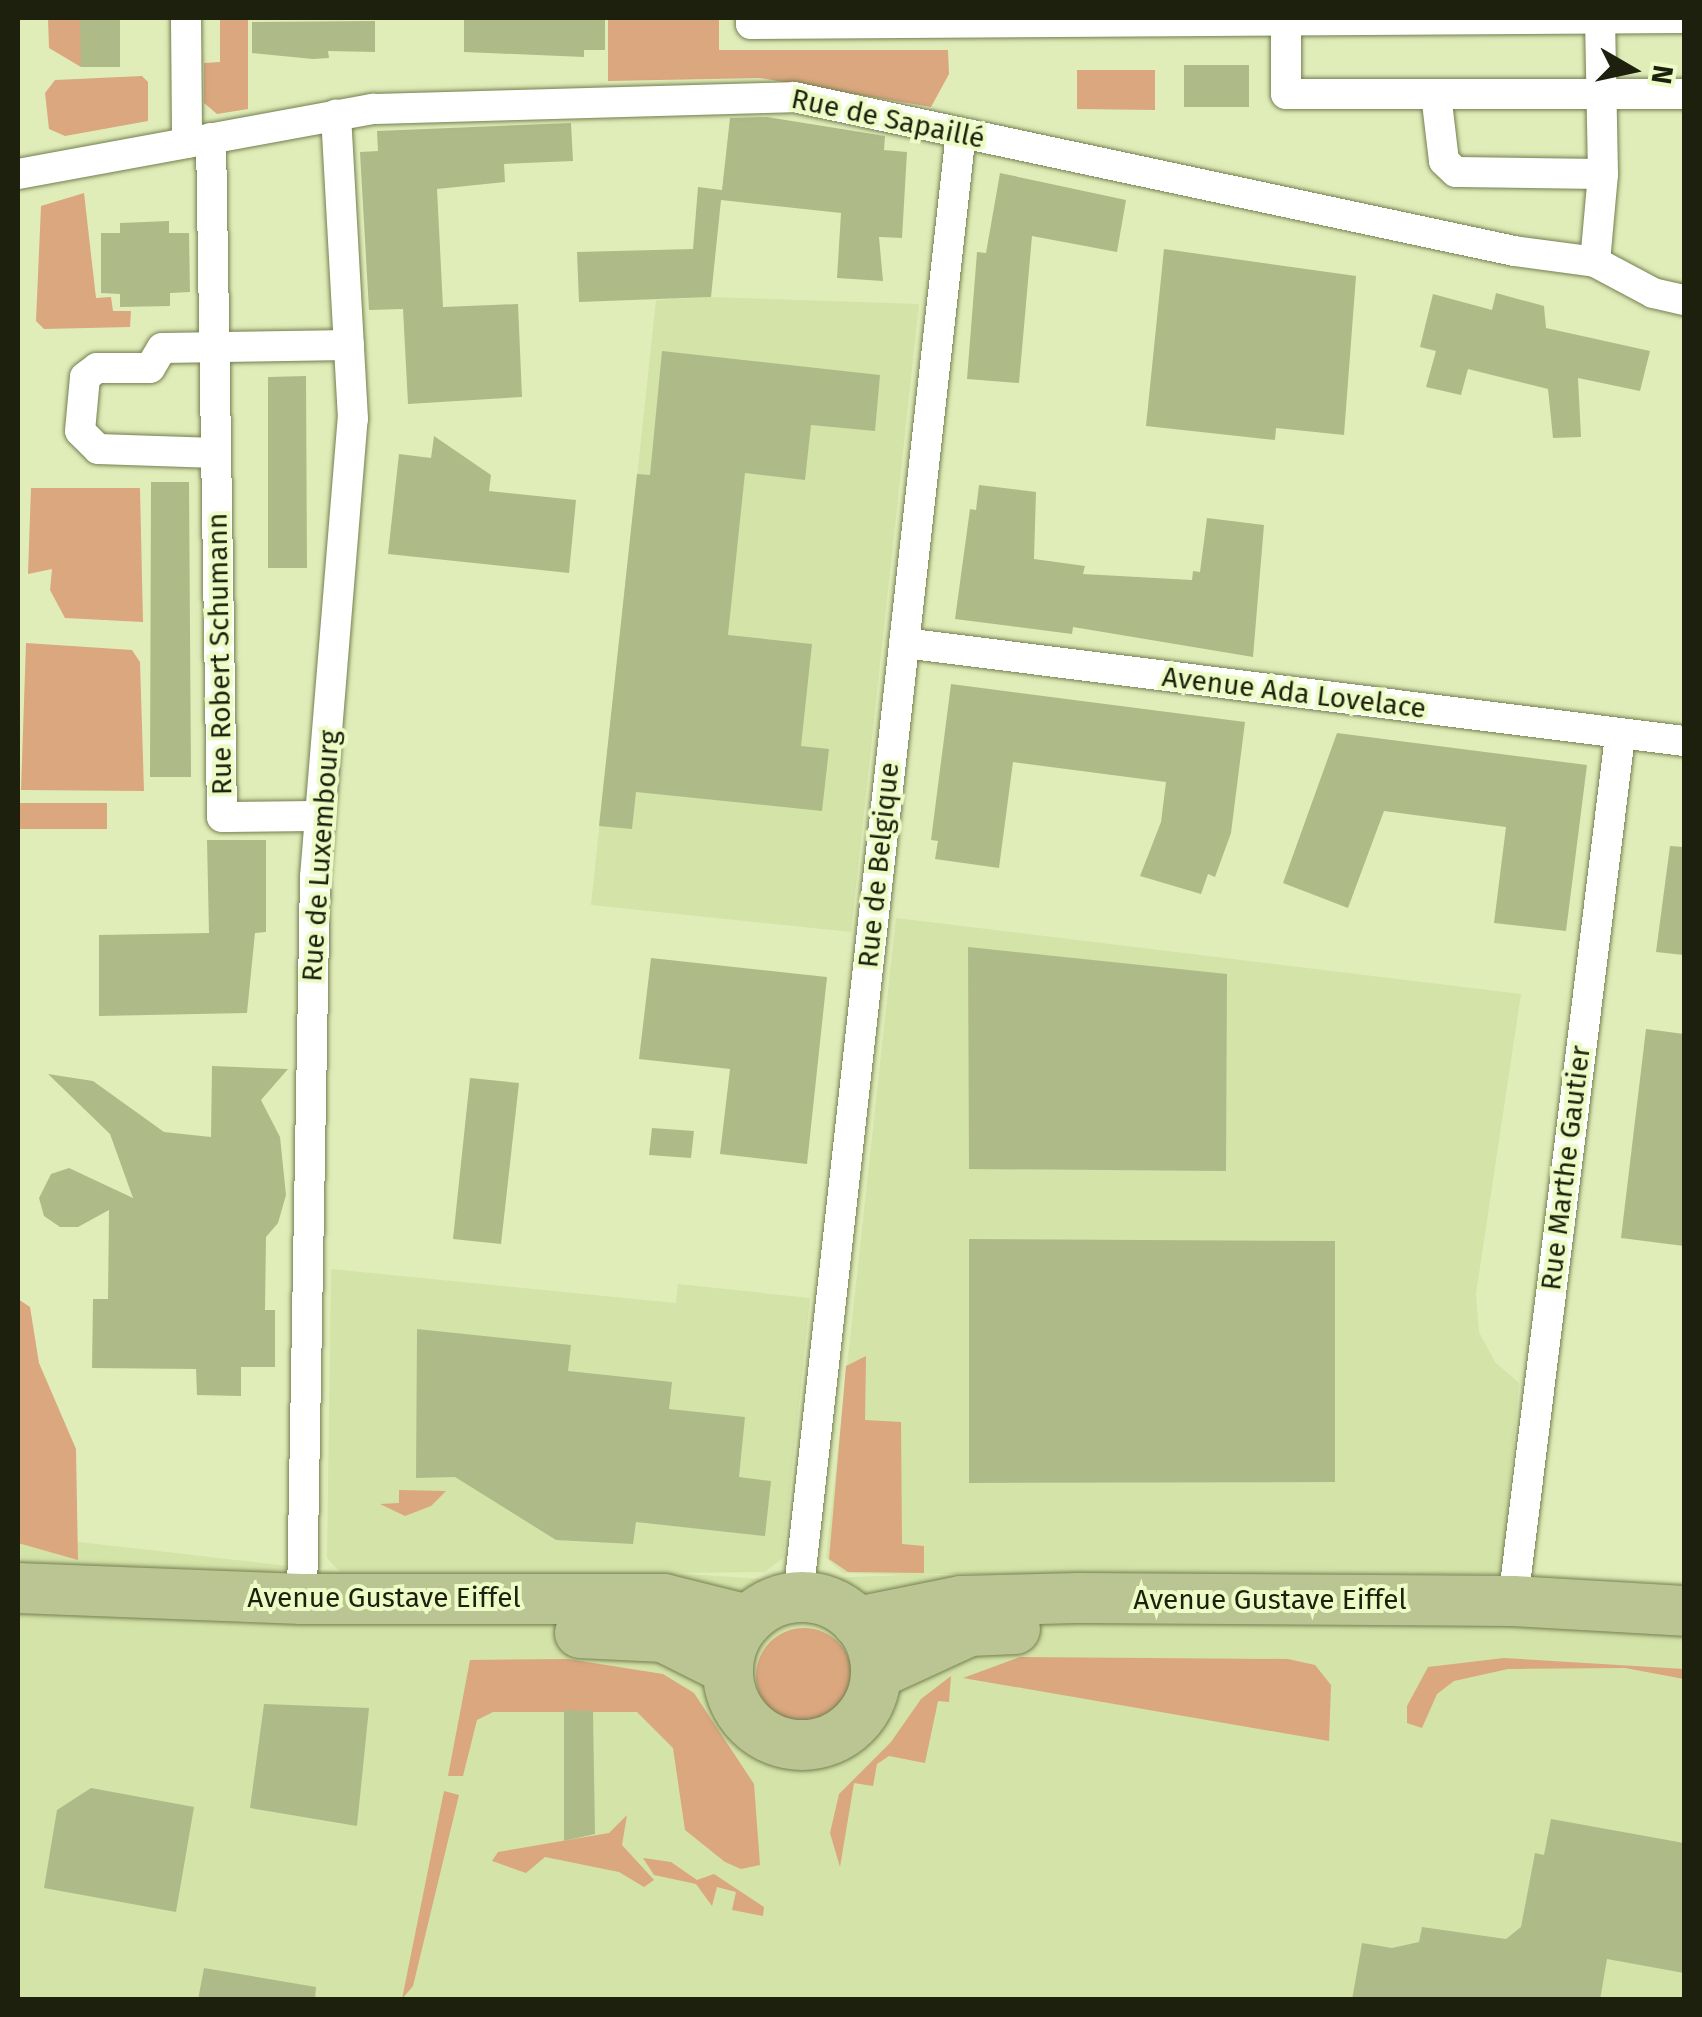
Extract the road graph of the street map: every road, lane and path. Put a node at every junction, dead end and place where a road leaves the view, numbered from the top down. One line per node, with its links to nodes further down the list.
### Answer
1 (186, 18): 12 (street, Rue Robert Schumann)
2 (750, 18): 5 (street)
3 (1600, 18): 4 (street); 6 (street); 8 (street)
4 (1684, 18)
5 (1074, 20): 6 (street)
6 (1286, 20): 7 (street)
7 (1436, 94): 8 (street); 14 (street)
8 (1601, 94): 9 (street); 14 (street)
9 (1684, 94)
10 (336, 114): 11 (street, Rue de Sapaillé); 12 (street, Rue de Sapaillé); 18 (street, Rue de Luxembourg)
11 (960, 133): 15 (street, Rue de Sapaillé); 20 (street, Rue de Belgique)
12 (199, 141): 13 (street, Rue de Sapaillé); 17 (street, Rue Robert Schumann)
13 (18, 174)
14 (1603, 174): 15 (street)
15 (1595, 262): 16 (street, Rue de Sapaillé)
16 (1684, 300)
17 (214, 345): 18 (street); 19 (street, Rue Robert Schumann); 19 (street)
18 (349, 345): 23 (street, Rue de Luxembourg)
19 (216, 453): 23 (street, Rue Robert Schumann)
20 (904, 644): 21 (street, Avenue Ada Lovelace); 25 (street, Rue de Belgique)
21 (1620, 736): 22 (street, Avenue Ada Lovelace); 27 (street, Rue Marthe Gautier)
22 (1684, 741)
23 (320, 816): 26 (street, Rue de Luxembourg)
24 (18, 1588): 26 (main road, Avenue Gustave Eiffel)
25 (798, 1596): 30 (main road); 31 (main road)
26 (302, 1600): 30 (main road, Avenue Gustave Eiffel)
27 (1513, 1601): 28 (main road, Avenue Gustave Eiffel); 31 (main road, Avenue Gustave Eiffel)
28 (1684, 1611)
29 (18, 1619): 33 (main road, Avenue Gustave Eiffel)
30 (748, 1620): 33 (main road)
31 (857, 1622): 34 (main road)
32 (1684, 1643): 34 (main road, Avenue Gustave Eiffel)
33 (727, 1669): 34 (main road)
34 (876, 1674)

